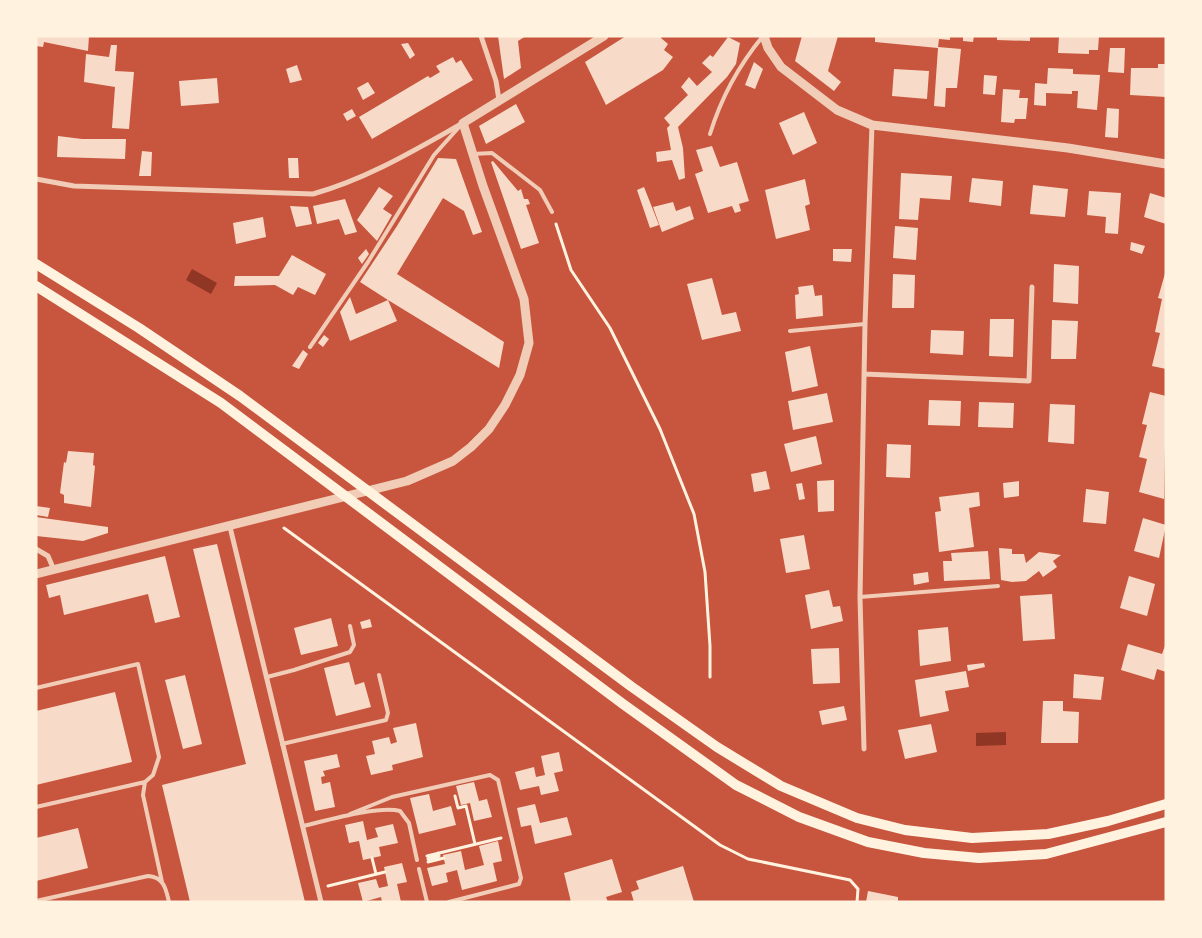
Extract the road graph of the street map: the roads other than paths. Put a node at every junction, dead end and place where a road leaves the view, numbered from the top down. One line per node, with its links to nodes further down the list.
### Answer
1 (481, 36): 4 (street)
2 (604, 36): 4 (street)
3 (763, 36): 6 (street); 7 (lane)
4 (498, 100): 5 (street)
5 (463, 123): 8 (street); 10 (street); 17 (lane)
6 (872, 126): 9 (street); 15 (street)
7 (710, 134)
8 (473, 154): 11 (lane); 19 (street)
9 (1166, 164)
10 (36, 179)
11 (552, 212)
12 (36, 264): 32 (main road)
13 (36, 286): 35 (main road)
14 (1032, 287): 18 (street)
15 (865, 324): 16 (lane); 18 (street)
16 (790, 331)
17 (310, 347)
18 (864, 374): 24 (street)
19 (230, 527): 21 (street); 27 (street)
20 (36, 550): 21 (street)
21 (54, 570): 22 (street)
22 (36, 574)
23 (998, 586): 24 (lane)
24 (860, 597): 30 (street)
25 (350, 626): 27 (lane)
26 (379, 675): 29 (lane)
27 (267, 676): 29 (street)
28 (36, 688): 31 (lane)
29 (282, 744): 36 (street)
30 (864, 749)
31 (145, 782): 33 (lane); 39 (lane)
32 (1166, 804)
33 (36, 807)
34 (350, 814): 36 (lane); 37 (lane); 44 (lane)
35 (1166, 822)
36 (303, 826): 42 (street)
37 (417, 860)
38 (419, 869): 43 (lane)
39 (162, 882): 40 (lane); 41 (lane)
40 (36, 902)
41 (169, 902)
42 (321, 902)
43 (427, 902)
44 (449, 902)

